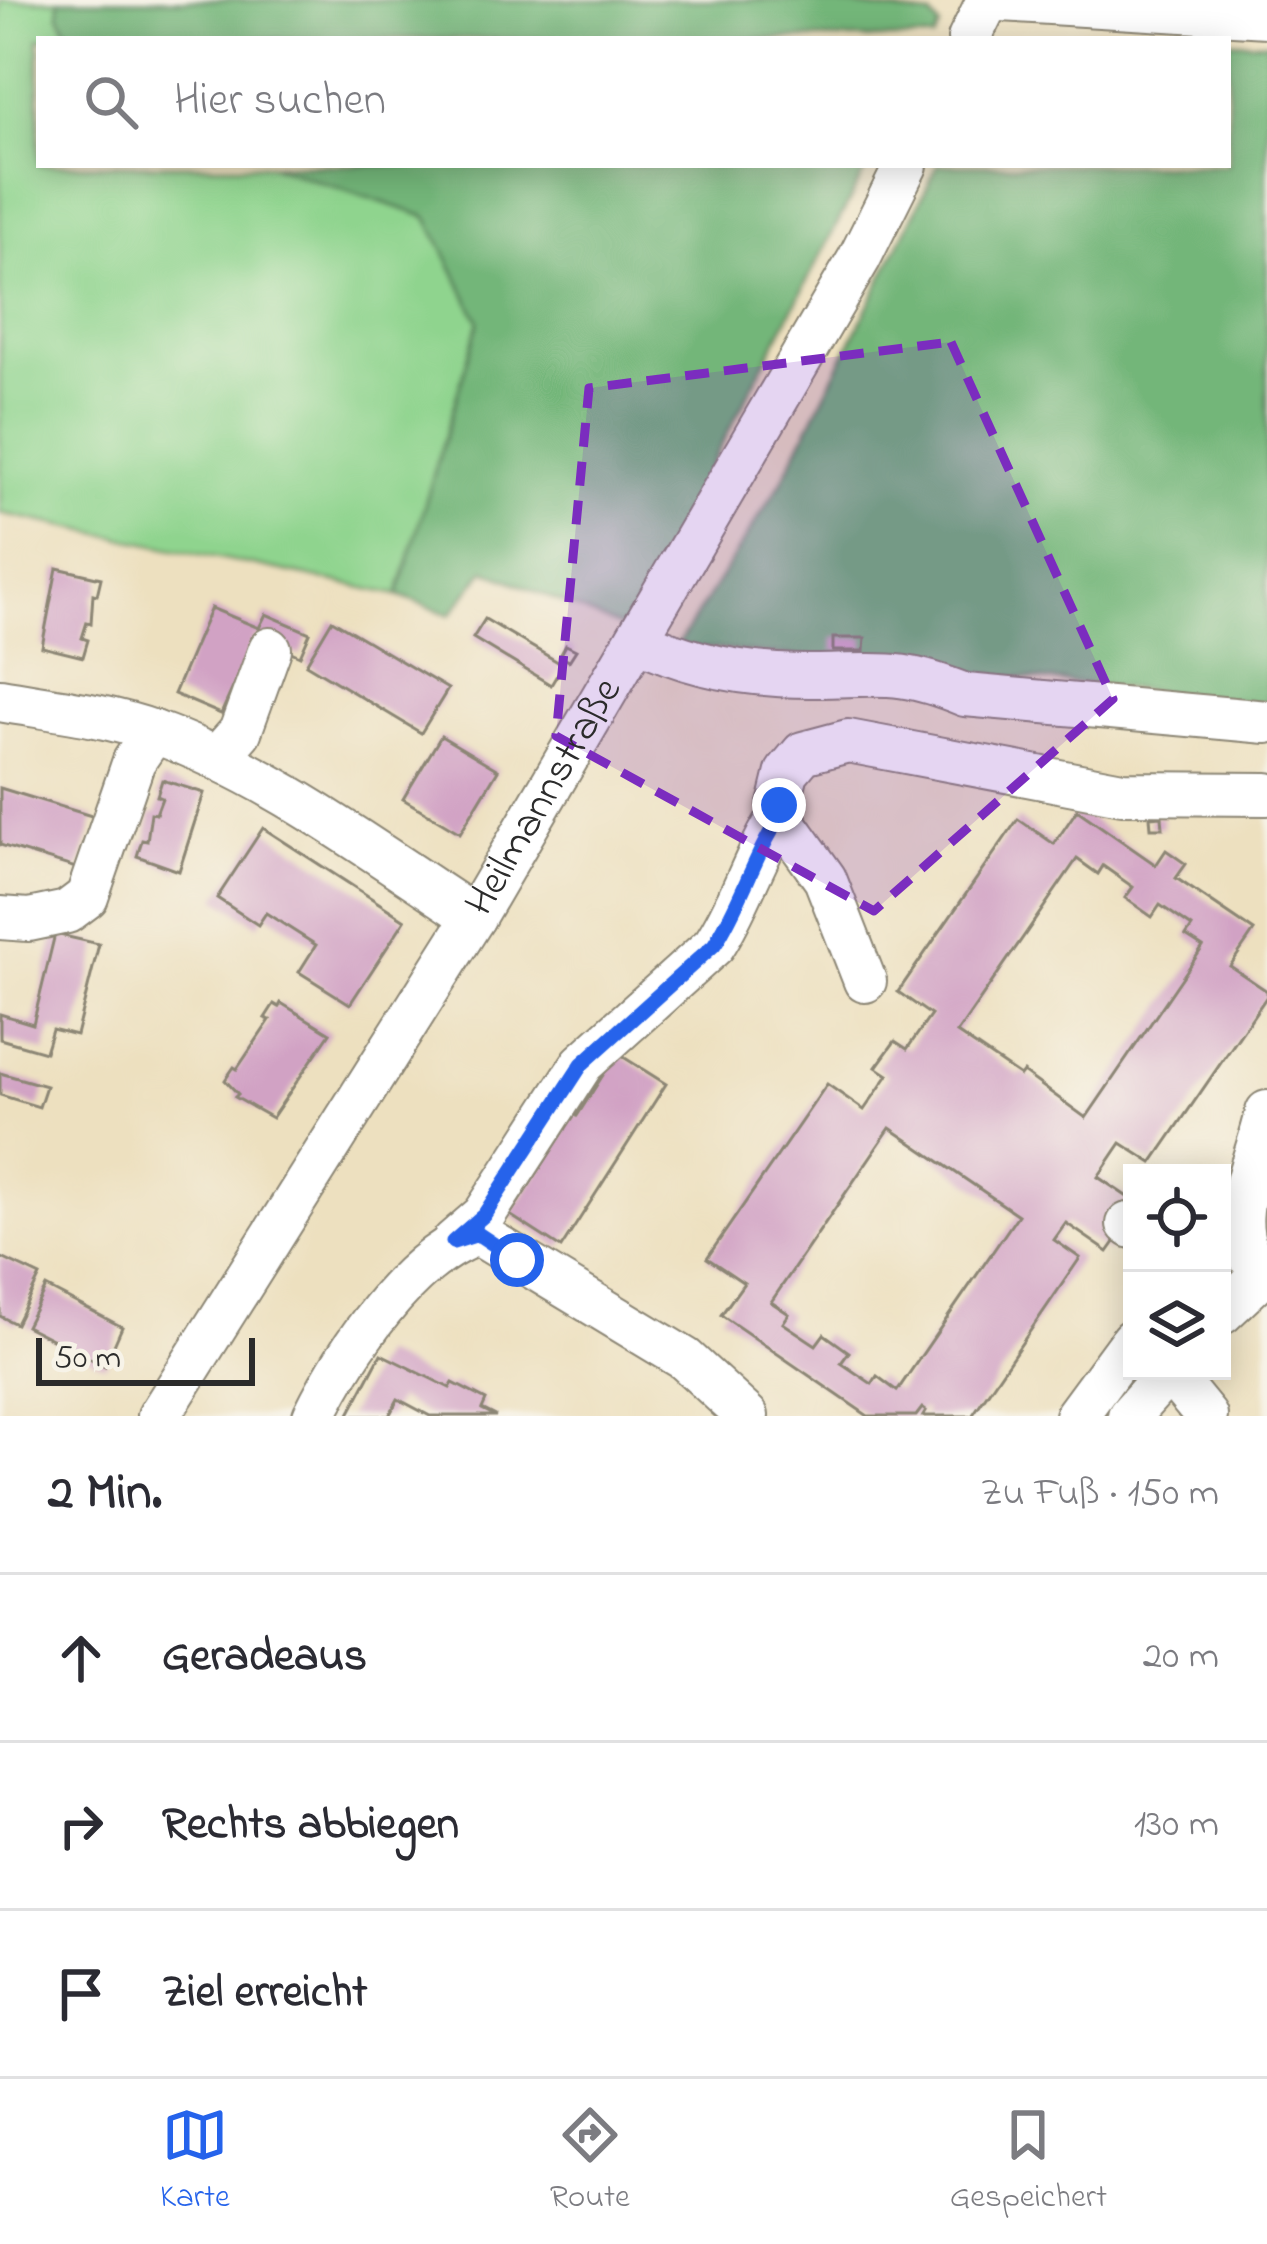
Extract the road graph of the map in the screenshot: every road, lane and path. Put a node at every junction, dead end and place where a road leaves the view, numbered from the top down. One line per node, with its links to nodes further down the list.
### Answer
1 (988, 0): 4 (street)
2 (1001, 0): 3 (street)
3 (1267, 16)
4 (970, 36)
5 (904, 168): 6 (street, Heilmannstraße)
6 (637, 639): 9 (street); 14 (street, Heilmannstraße)
7 (271, 649): 11 (street)
8 (0, 700): 10 (street)
9 (1267, 722)
10 (154, 732): 11 (street); 15 (street)
11 (217, 758): 14 (street)
12 (1267, 794): 13 (street)
13 (782, 814): 16 (street); 18 (street)
14 (474, 917): 23 (street, Heilmannstraße)
15 (0, 918)
16 (865, 981)
17 (1267, 1112): 19 (street)
18 (453, 1242): 24 (street); 25 (street)
19 (1242, 1290)
20 (1123, 1352): 26 (street)
21 (1161, 1380): 27 (street)
22 (1176, 1380): 28 (street)
23 (159, 1416)
24 (314, 1416)
25 (747, 1416)
26 (1076, 1416)
27 (1129, 1416)
28 (1206, 1416)

